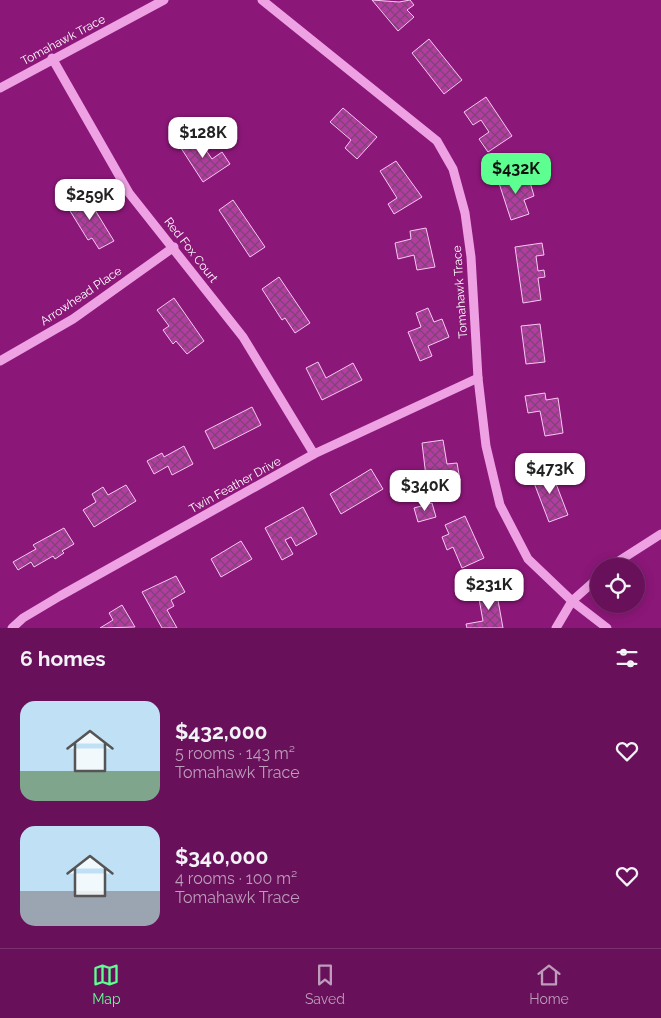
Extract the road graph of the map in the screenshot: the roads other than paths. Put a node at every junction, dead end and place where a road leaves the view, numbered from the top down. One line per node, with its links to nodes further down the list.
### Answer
1 (164, 0): 3 (street, Tomahawk Trace)
2 (262, 0): 7 (street, Tomahawk Trace)
3 (52, 58): 4 (street, Tomahawk Trace); 5 (street, Red Fox Court)
4 (0, 88)
5 (174, 247): 6 (street, Arrowhead Place); 8 (street, Red Fox Court)
6 (0, 361)
7 (478, 378): 8 (street, Twin Feather Drive); 12 (street, Tomahawk Trace)
8 (314, 454): 13 (street, Twin Feather Drive)
9 (661, 534): 10 (street)
10 (623, 558)
11 (590, 585): 12 (street)
12 (572, 601): 14 (street); 15 (street, Tomahawk Trace)
13 (12, 628)
14 (556, 628)
15 (607, 628)

